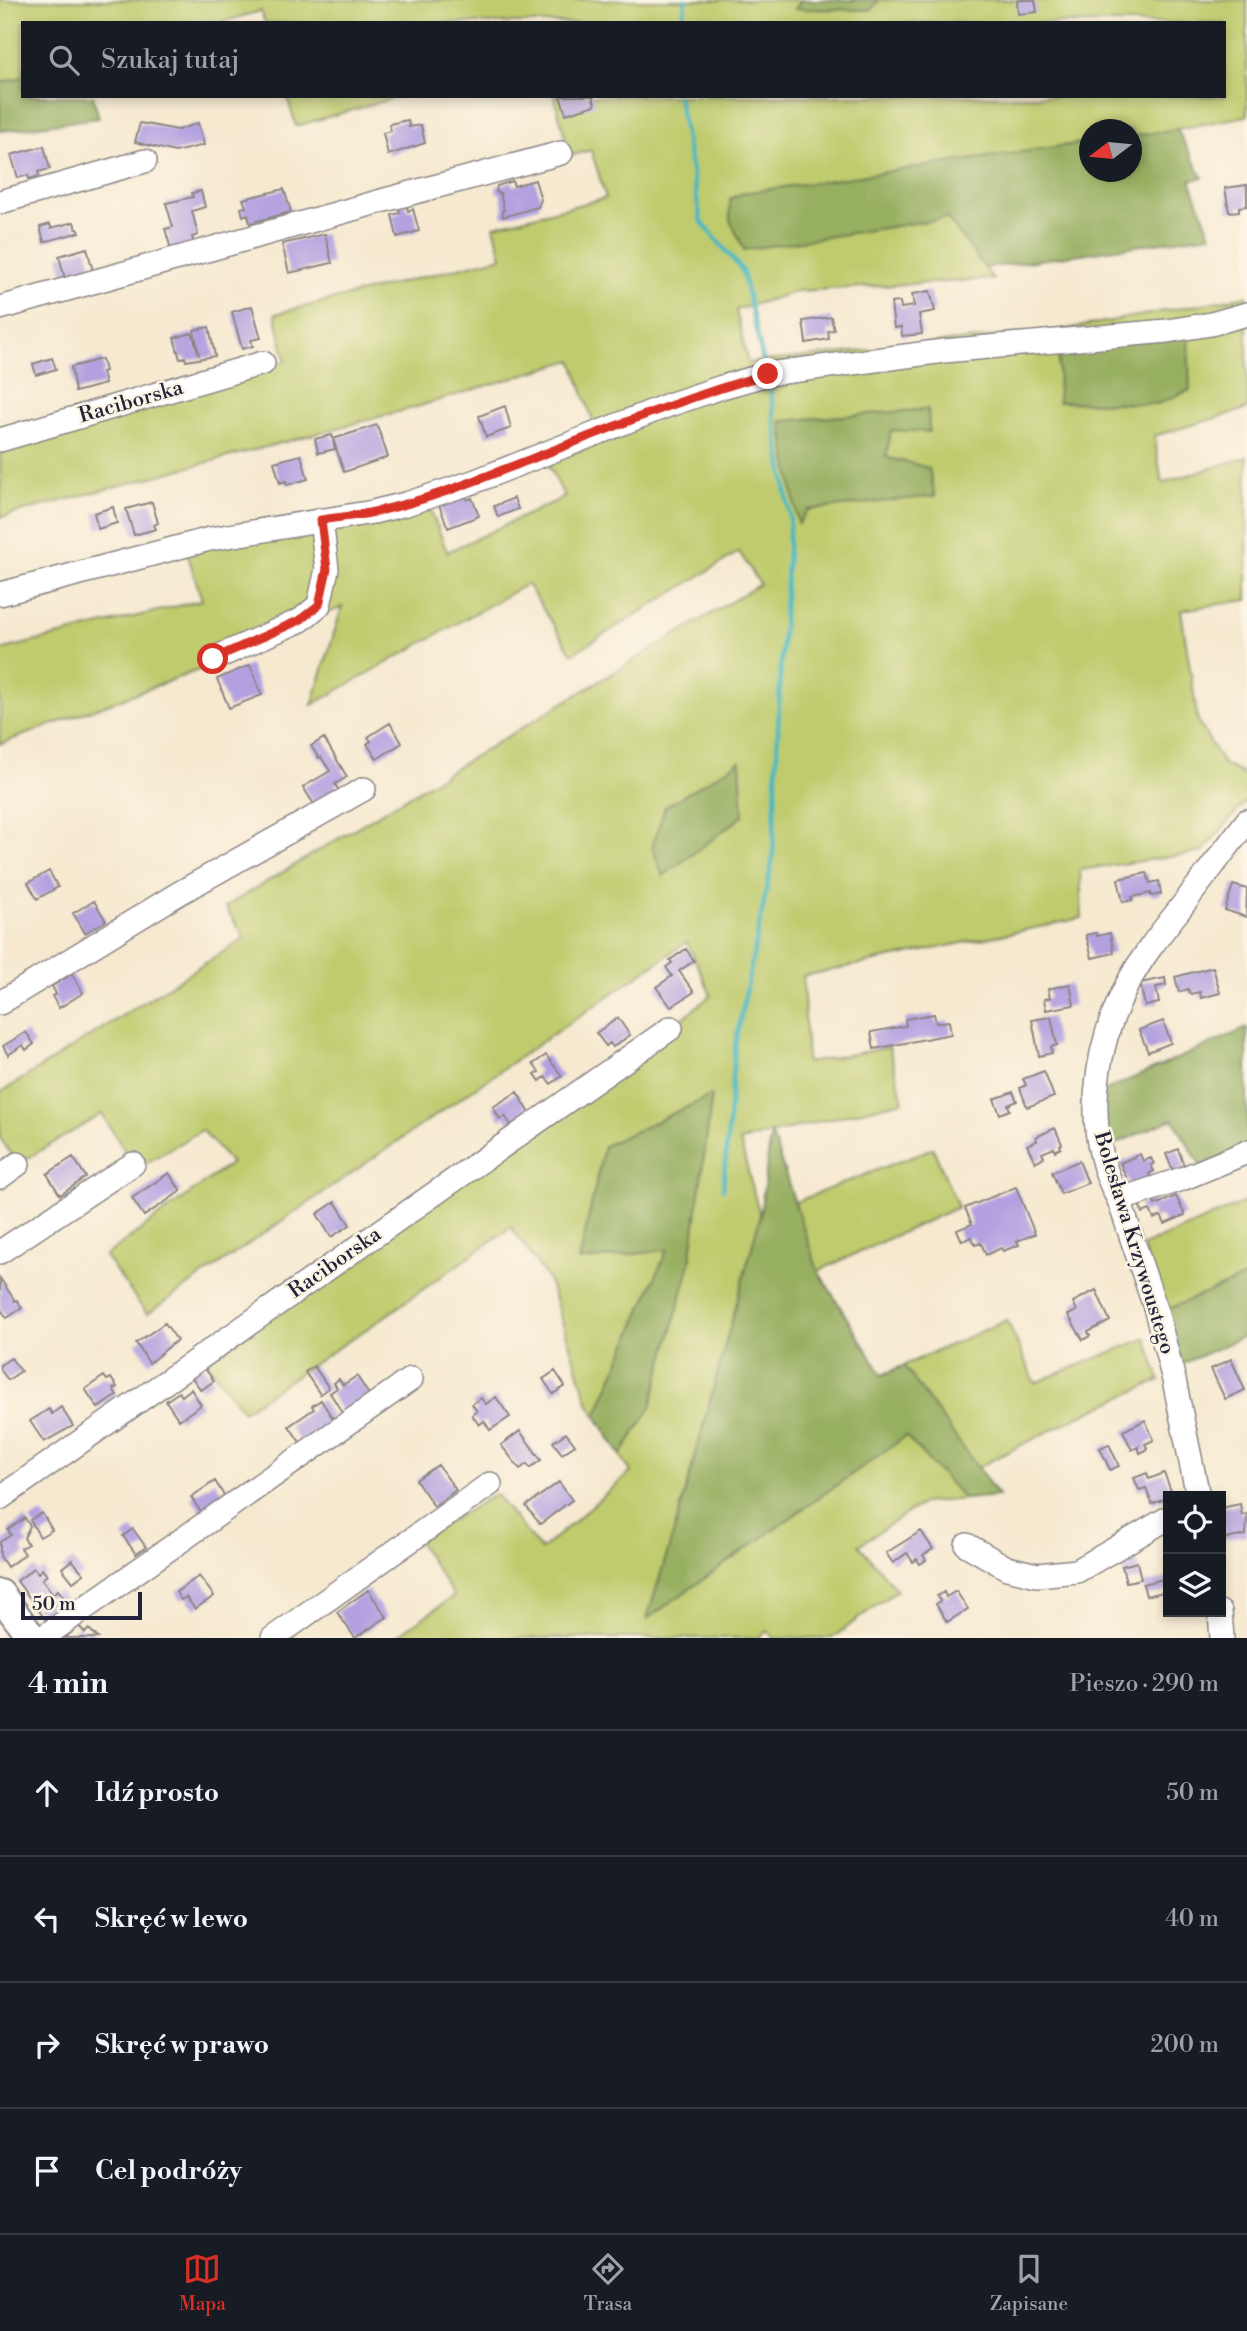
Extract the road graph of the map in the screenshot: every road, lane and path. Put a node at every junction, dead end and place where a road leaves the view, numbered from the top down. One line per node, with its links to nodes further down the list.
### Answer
1 (561, 153): 4 (street)
2 (145, 161): 3 (street)
3 (0, 202)
4 (0, 308)
5 (1247, 314): 8 (street)
6 (263, 363): 7 (street, Raciborska)
7 (0, 440)
8 (321, 520): 9 (street); 10 (street)
9 (0, 594)
10 (213, 659)
11 (364, 789): 13 (street)
12 (1247, 821): 17 (street, Bolesława Krzywoustego)
13 (0, 1003)
14 (671, 1028): 22 (street, Raciborska)
15 (1247, 1152): 17 (street)
16 (133, 1164): 18 (street)
17 (1119, 1200): 21 (street, Bolesława Krzywoustego)
18 (0, 1252)
19 (411, 1379): 28 (street)
20 (490, 1484): 29 (street)
21 (1197, 1491)
22 (0, 1498)
23 (1163, 1521): 24 (street)
24 (967, 1545)
25 (0, 1594): 27 (main road)
26 (1220, 1617): 30 (street)
27 (32, 1638)
28 (43, 1638)
29 (273, 1638)
30 (1222, 1638)

